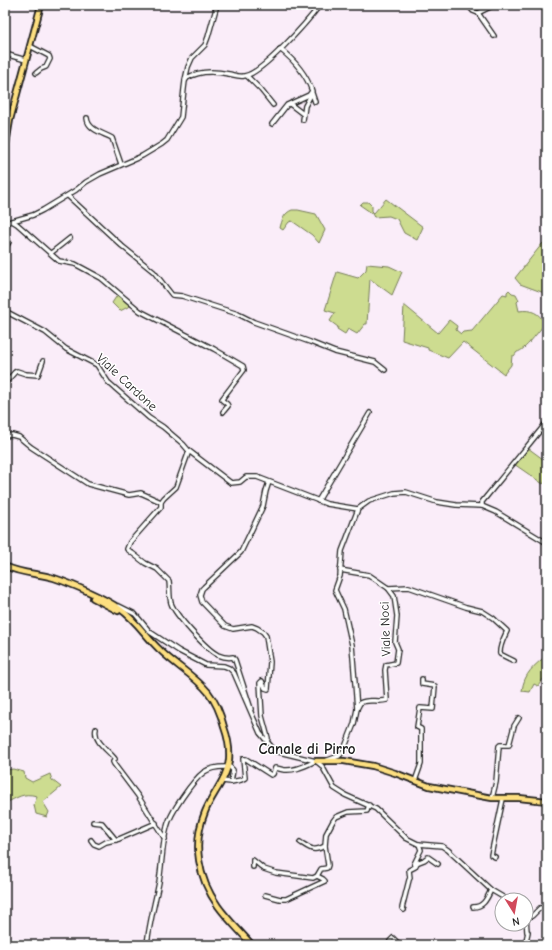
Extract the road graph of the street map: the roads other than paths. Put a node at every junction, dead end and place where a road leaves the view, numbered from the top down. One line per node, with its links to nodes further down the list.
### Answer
1 (41, 5): 8 (main road)
2 (217, 5): 14 (street)
3 (320, 5): 9 (street)
4 (468, 5): 6 (street)
5 (490, 7): 6 (street)
6 (478, 13): 7 (street)
7 (494, 36)
8 (30, 46): 11 (main road); 12 (street)
9 (280, 49): 13 (street); 15 (street)
10 (5, 54): 11 (street)
11 (26, 60): 22 (main road)
12 (36, 73)
13 (247, 76): 14 (street); 18 (street)
14 (185, 81): 25 (street)
15 (312, 93): 16 (street); 17 (street); 19 (street)
16 (315, 102)
17 (290, 104): 19 (street); 23 (street)
18 (273, 105)
19 (303, 114): 21 (street)
20 (87, 118): 25 (street)
21 (302, 120)
22 (7, 121): 24 (main road)
23 (272, 124)
24 (5, 150)
25 (121, 164): 26 (street)
26 (68, 196): 27 (street); 35 (street)
27 (12, 221): 28 (street); 32 (street)
28 (5, 223)
29 (5, 237): 31 (street)
30 (70, 238): 32 (street)
31 (5, 248)
32 (51, 253): 37 (street)
33 (5, 310): 41 (street, Viale Cardone)
34 (43, 361): 36 (street)
35 (385, 370)
36 (5, 383)
37 (223, 412)
38 (370, 413): 43 (street)
39 (547, 422): 45 (street)
40 (5, 436): 44 (street)
41 (189, 451): 42 (street, Viale Cardone); 44 (street)
42 (269, 482): 43 (street); 59 (street)
43 (318, 501): 46 (street)
44 (161, 502): 56 (street)
45 (482, 506): 46 (street); 47 (street)
46 (358, 509): 49 (street)
47 (547, 543)
48 (5, 566): 50 (main road)
49 (340, 570): 51 (street); 55 (street)
50 (61, 581): 52 (main road); 52 (main road)
51 (388, 588): 53 (street); 55 (street, Viale Noci)
52 (128, 614): 56 (street); 64 (main road)
53 (514, 661)
54 (422, 679): 65 (street)
55 (357, 709): 61 (street)
56 (251, 713): 59 (street)
57 (519, 718): 67 (street)
58 (96, 729): 72 (street)
59 (267, 742): 60 (street)
60 (316, 761): 61 (main road); 66 (street); 70 (street)
61 (325, 761): 65 (main road)
62 (225, 767): 73 (street)
63 (230, 768): 66 (street)
64 (222, 781): 66 (street); 93 (main road)
65 (415, 781): 67 (main road)
66 (231, 782)
67 (492, 798): 68 (main road)
68 (503, 799): 69 (main road); 79 (street)
69 (547, 801)
70 (369, 806): 77 (street); 78 (street)
71 (93, 822): 75 (street)
72 (156, 823): 73 (street); 75 (street)
73 (165, 839): 92 (street)
74 (91, 840): 75 (street)
75 (116, 840)
76 (300, 842): 78 (street)
77 (419, 844): 80 (street); 84 (street)
78 (325, 846): 83 (street)
79 (495, 857)
80 (416, 863): 81 (street); 89 (street)
81 (438, 864)
82 (253, 867): 83 (street)
83 (317, 876): 86 (street)
84 (492, 890): 85 (street); 87 (street)
85 (495, 892)
86 (265, 895)
87 (473, 907)
88 (547, 907): 90 (street)
89 (404, 910)
90 (534, 914)
91 (528, 932): 96 (street)
92 (147, 945)
93 (252, 945)
94 (389, 945): 95 (street)
95 (400, 945)
96 (524, 945)

